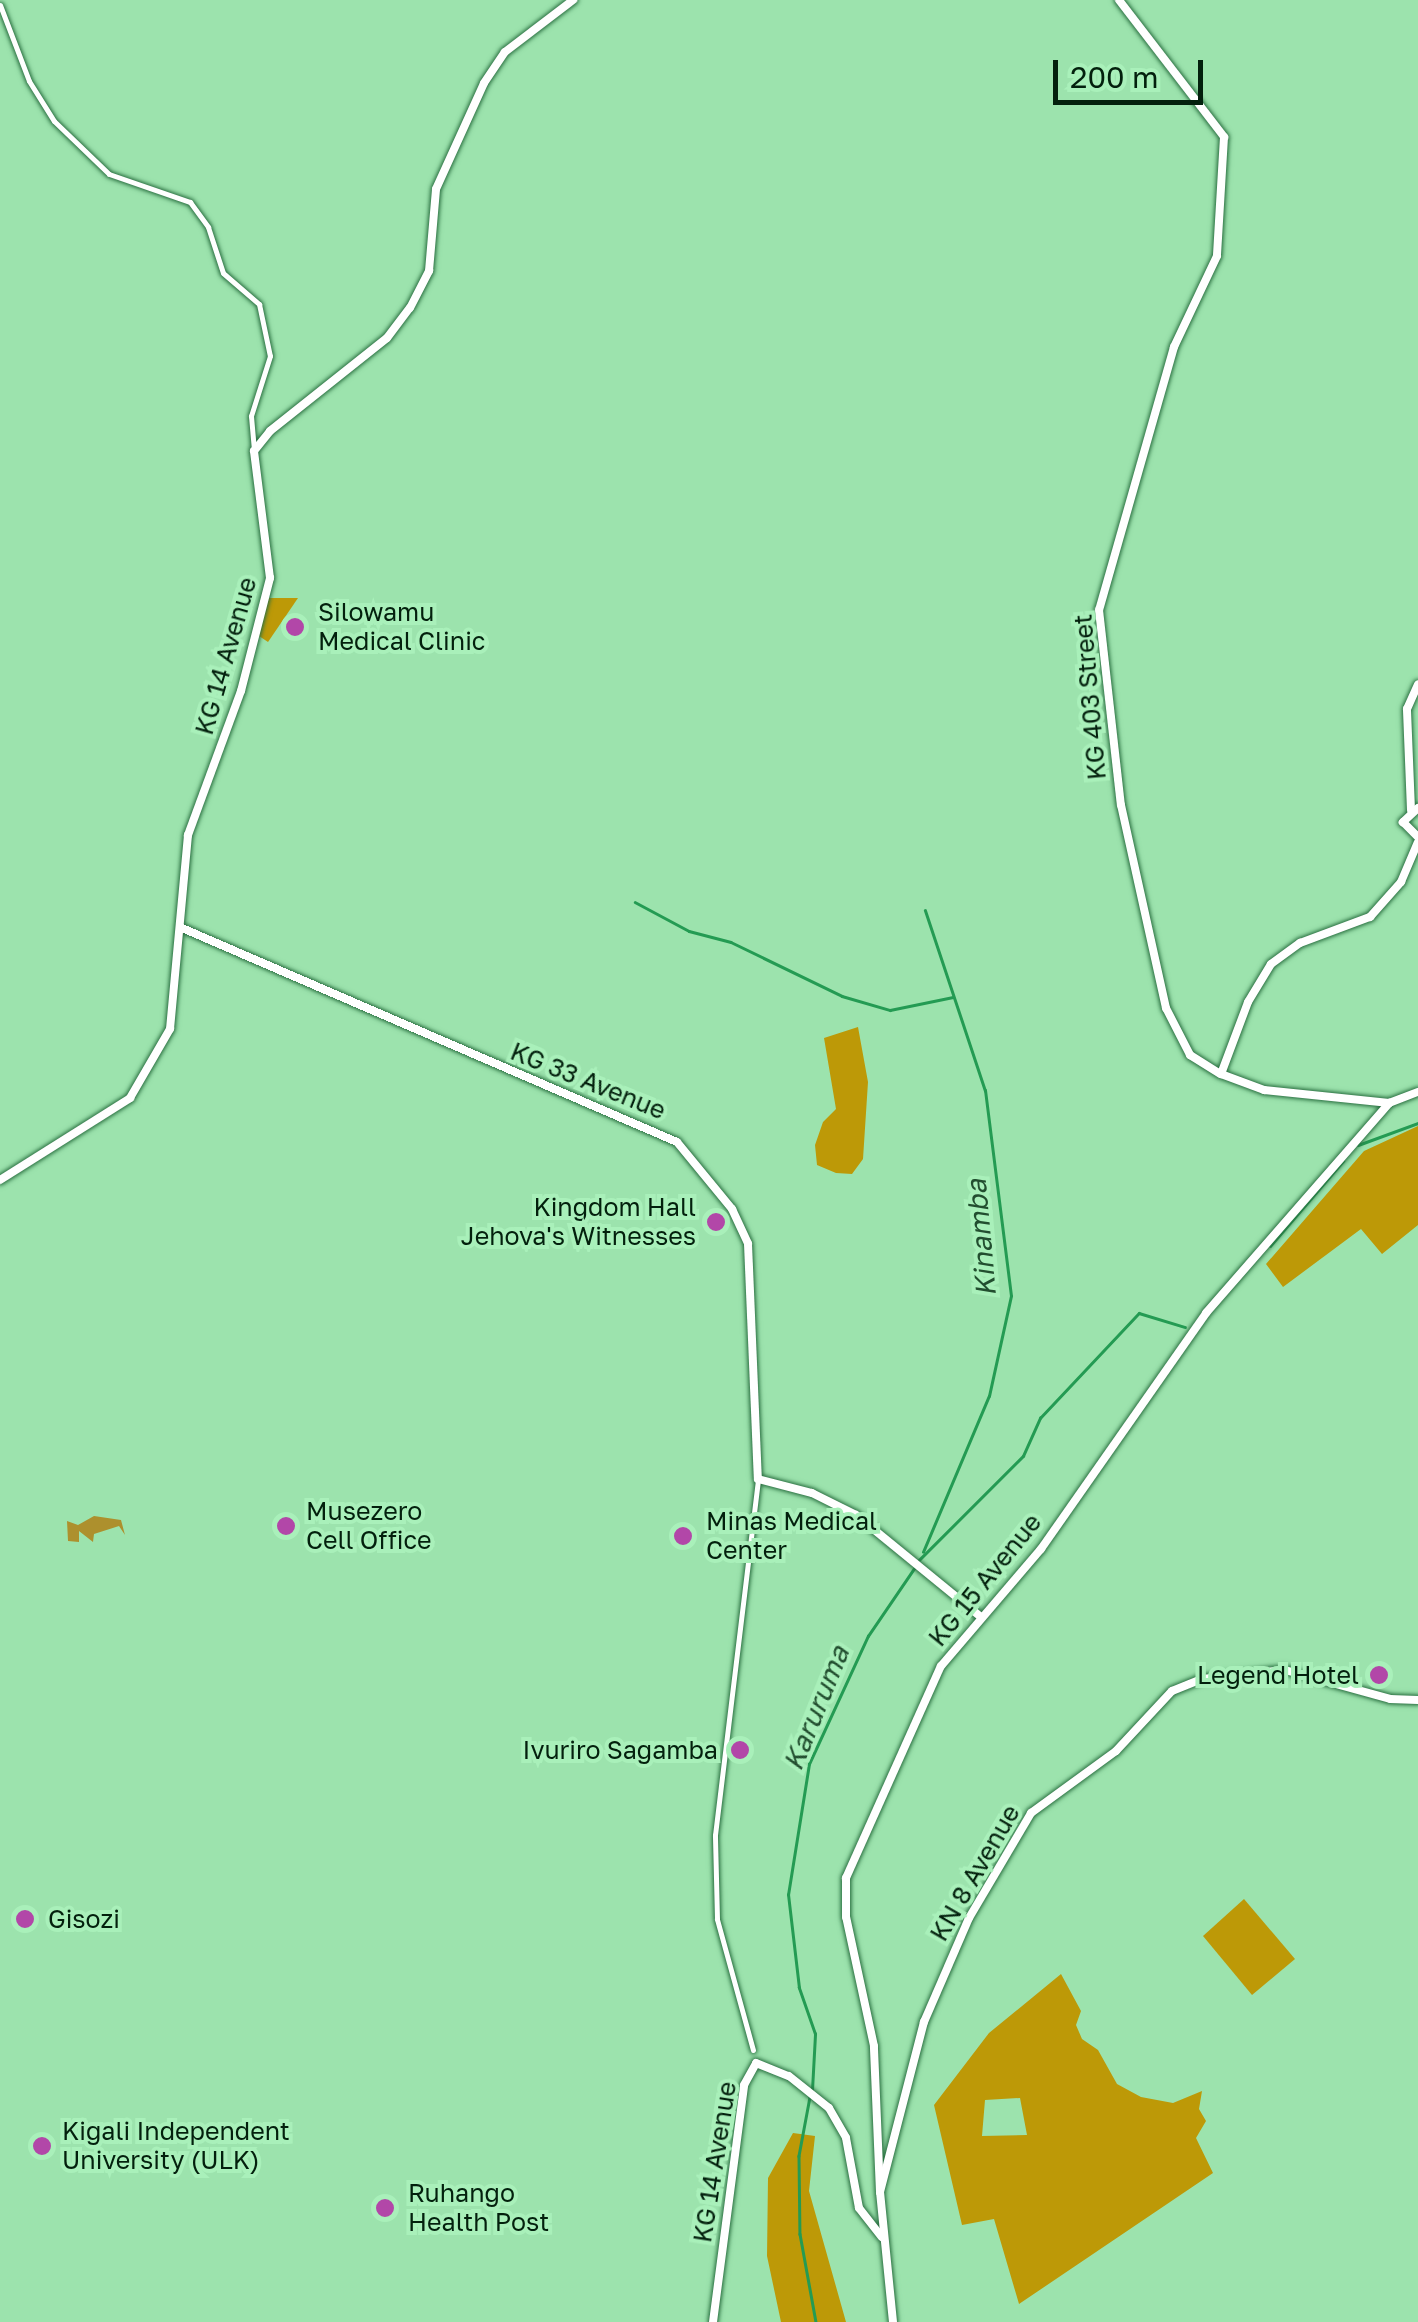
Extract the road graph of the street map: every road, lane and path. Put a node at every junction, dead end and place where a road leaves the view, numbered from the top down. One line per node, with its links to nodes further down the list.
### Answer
1 (573, 0): 4 (main road)
2 (1118, 0): 9 (main road, KG 403 Street)
3 (0, 5): 4 (street)
4 (254, 451): 8 (main road, KG 14 Avenue)
5 (1418, 684): 6 (main road)
6 (1416, 808): 7 (main road)
7 (1416, 842): 9 (main road)
8 (182, 928): 12 (main road, KG 14 Avenue); 13 (main road, KG 33 Avenue)
9 (1221, 1074): 11 (main road, KG 403 Street)
10 (1418, 1092): 11 (main road, KG 15 Avenue)
11 (1389, 1103): 14 (main road, KG 15 Avenue)
12 (0, 1180)
13 (758, 1479): 14 (main road); 16 (street)
14 (981, 1616): 18 (main road, KG 15 Avenue)
15 (1418, 1700): 17 (main road, KN 8 Avenue)
16 (753, 2050)
17 (892, 2145): 18 (main road); 20 (main road, KN 8 Avenue)
18 (877, 2146): 19 (main road, KG 15 Avenue); 20 (main road)
19 (877, 2158): 20 (main road); 21 (main road, KG 15 Avenue)
20 (888, 2161): 21 (main road, KN 8 Avenue)
21 (880, 2192): 22 (main road, KN 8 Avenue)
22 (882, 2238): 23 (main road, KG 14 Avenue); 24 (main road, KN 8 Avenue)
23 (712, 2322)
24 (892, 2322)

